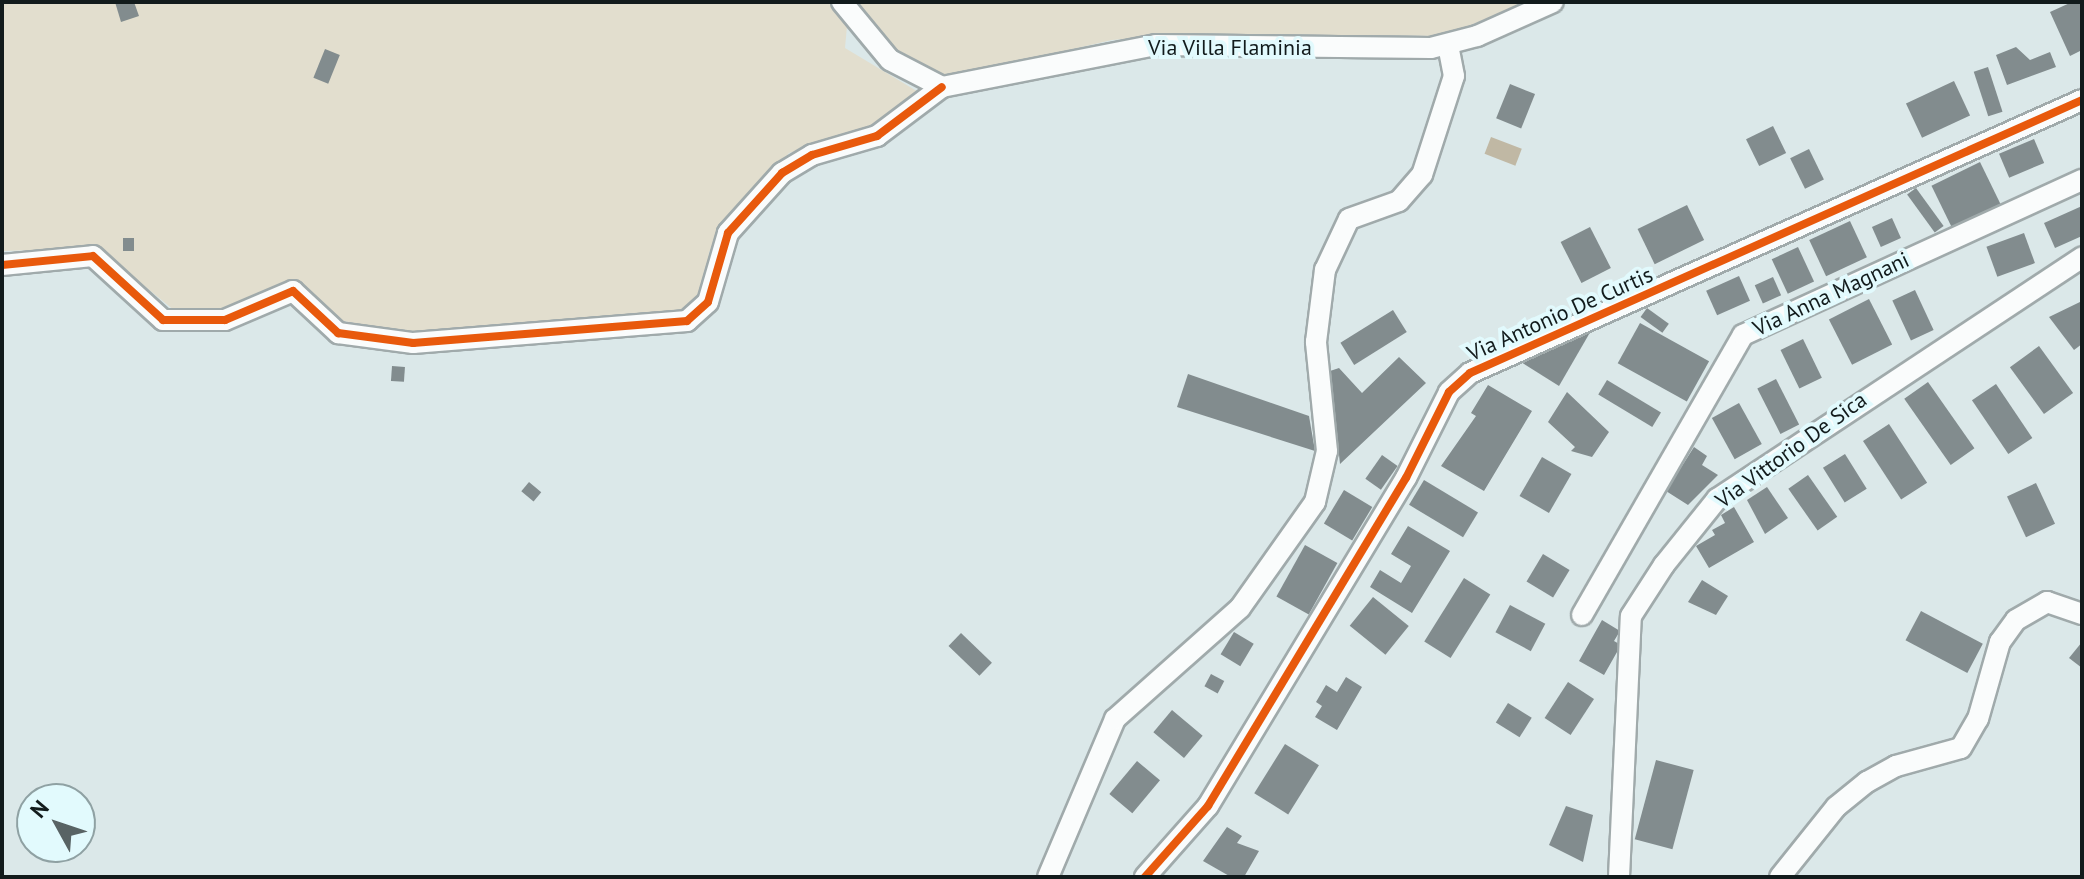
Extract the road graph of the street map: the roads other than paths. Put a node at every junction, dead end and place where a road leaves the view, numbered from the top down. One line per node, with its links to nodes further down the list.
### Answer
1 (842, 2): 4 (street)
2 (1553, 2): 3 (street, Via Villa Flaminia)
3 (1448, 45): 4 (street, Via Villa Flaminia); 11 (street)
4 (942, 87): 8 (street)
5 (2082, 100): 12 (street, Via Antonio De Curtis)
6 (2082, 180): 10 (street, Via Anna Magnani)
7 (2082, 257): 13 (street, Via Vittorio De Sica)
8 (2, 265)
9 (2082, 614): 14 (street)
10 (1582, 615)
11 (1048, 877)
12 (1145, 877)
13 (1619, 877)
14 (1780, 877)

